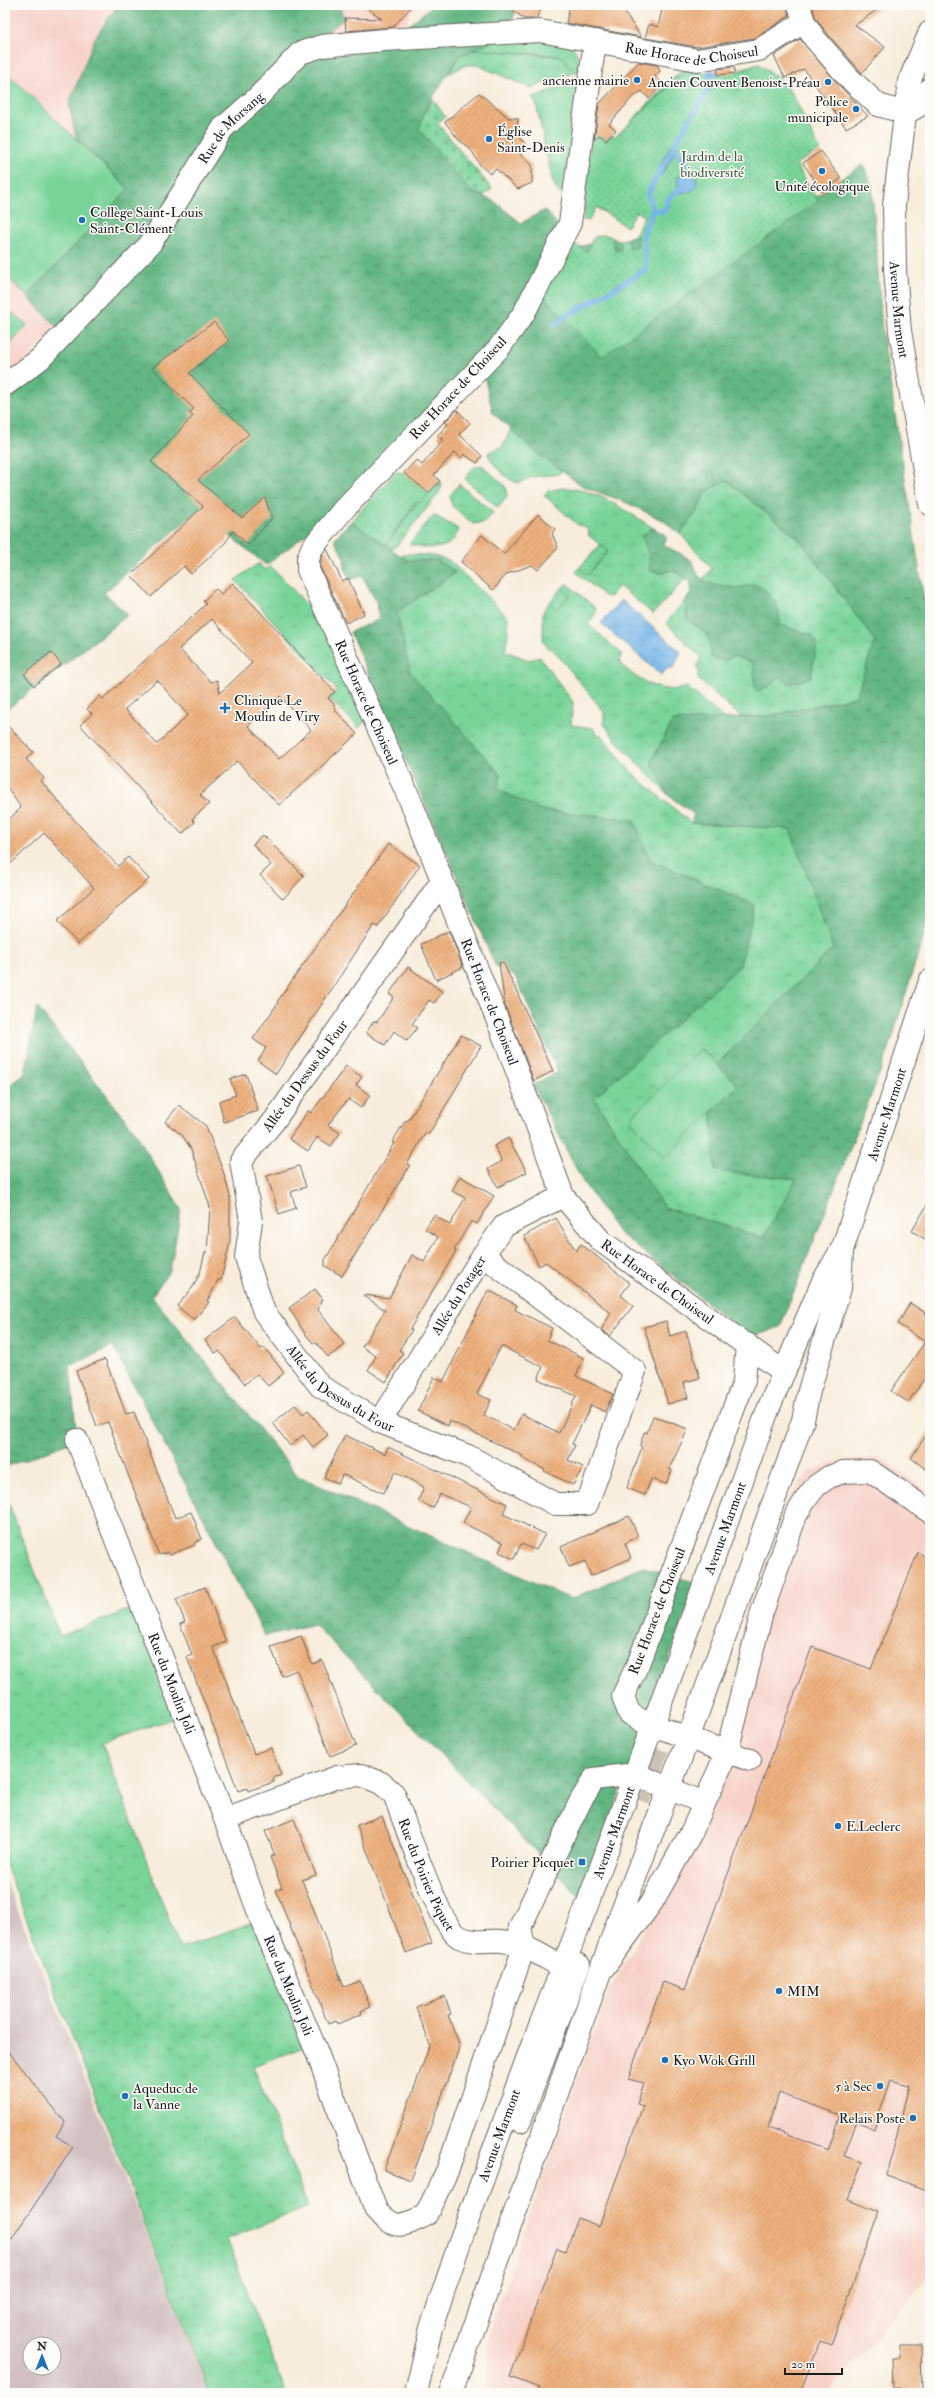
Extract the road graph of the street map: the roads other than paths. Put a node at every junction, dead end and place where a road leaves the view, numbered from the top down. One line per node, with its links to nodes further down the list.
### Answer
1 (801, 13): 4 (street, Rue Horace de Choiseul); 9 (street)
2 (540, 31): 4 (street, Rue Horace de Choiseul); 10 (street, Rue de Morsang)
3 (930, 32): 9 (street, Avenue Marmont)
4 (595, 41): 12 (street, Rue Horace de Choiseul)
5 (930, 53): 6 (street)
6 (930, 72)
7 (930, 89): 9 (street)
8 (930, 99): 9 (street)
9 (906, 113): 11 (street, Avenue Marmont)
10 (5, 385)
11 (930, 504)
12 (442, 881): 14 (street, Rue Horace de Choiseul); 21 (street, Allée du Dessus du Four)
13 (930, 981): 15 (street, Avenue Marmont)
14 (563, 1196): 16 (street, Allée du Potager); 18 (street, Rue Horace de Choiseul)
15 (842, 1247): 17 (street, Avenue Marmont); 20 (street, Avenue Marmont)
16 (483, 1254): 21 (street, Allée du Potager); 21 (street, Allée du Dessus du Four)
17 (823, 1281): 19 (street, Avenue Marmont); 20 (street, Avenue Marmont)
18 (746, 1344): 19 (street, Rue Horace de Choiseul); 24 (street, Rue Horace de Choiseul)
19 (784, 1372): 24 (street, Avenue Marmont)
20 (809, 1391): 25 (street, Avenue Marmont)
21 (380, 1422)
22 (77, 1440): 31 (street, Rue du Moulin Joli)
23 (930, 1512): 26 (street)
24 (653, 1725): 25 (street); 28 (street, Avenue Marmont)
25 (688, 1739): 26 (street); 29 (street, Avenue Marmont)
26 (727, 1752): 27 (street); 30 (street)
27 (750, 1760)
28 (635, 1774): 29 (street); 32 (street); 33 (street, Avenue Marmont)
29 (669, 1787): 30 (street); 34 (street, Avenue Marmont)
30 (704, 1803): 34 (street)
31 (225, 1819): 32 (street, Rue du Poirier Piquet); 32 (street, Rue du Moulin Joli)
32 (524, 1947): 33 (street, Rue du Poirier Piquet)
33 (562, 1967): 35 (street, Avenue Marmont)
34 (600, 1972): 37 (street, Avenue Marmont)
35 (416, 2390): 36 (street, Avenue Marmont)
36 (446, 2393)
37 (451, 2393)

